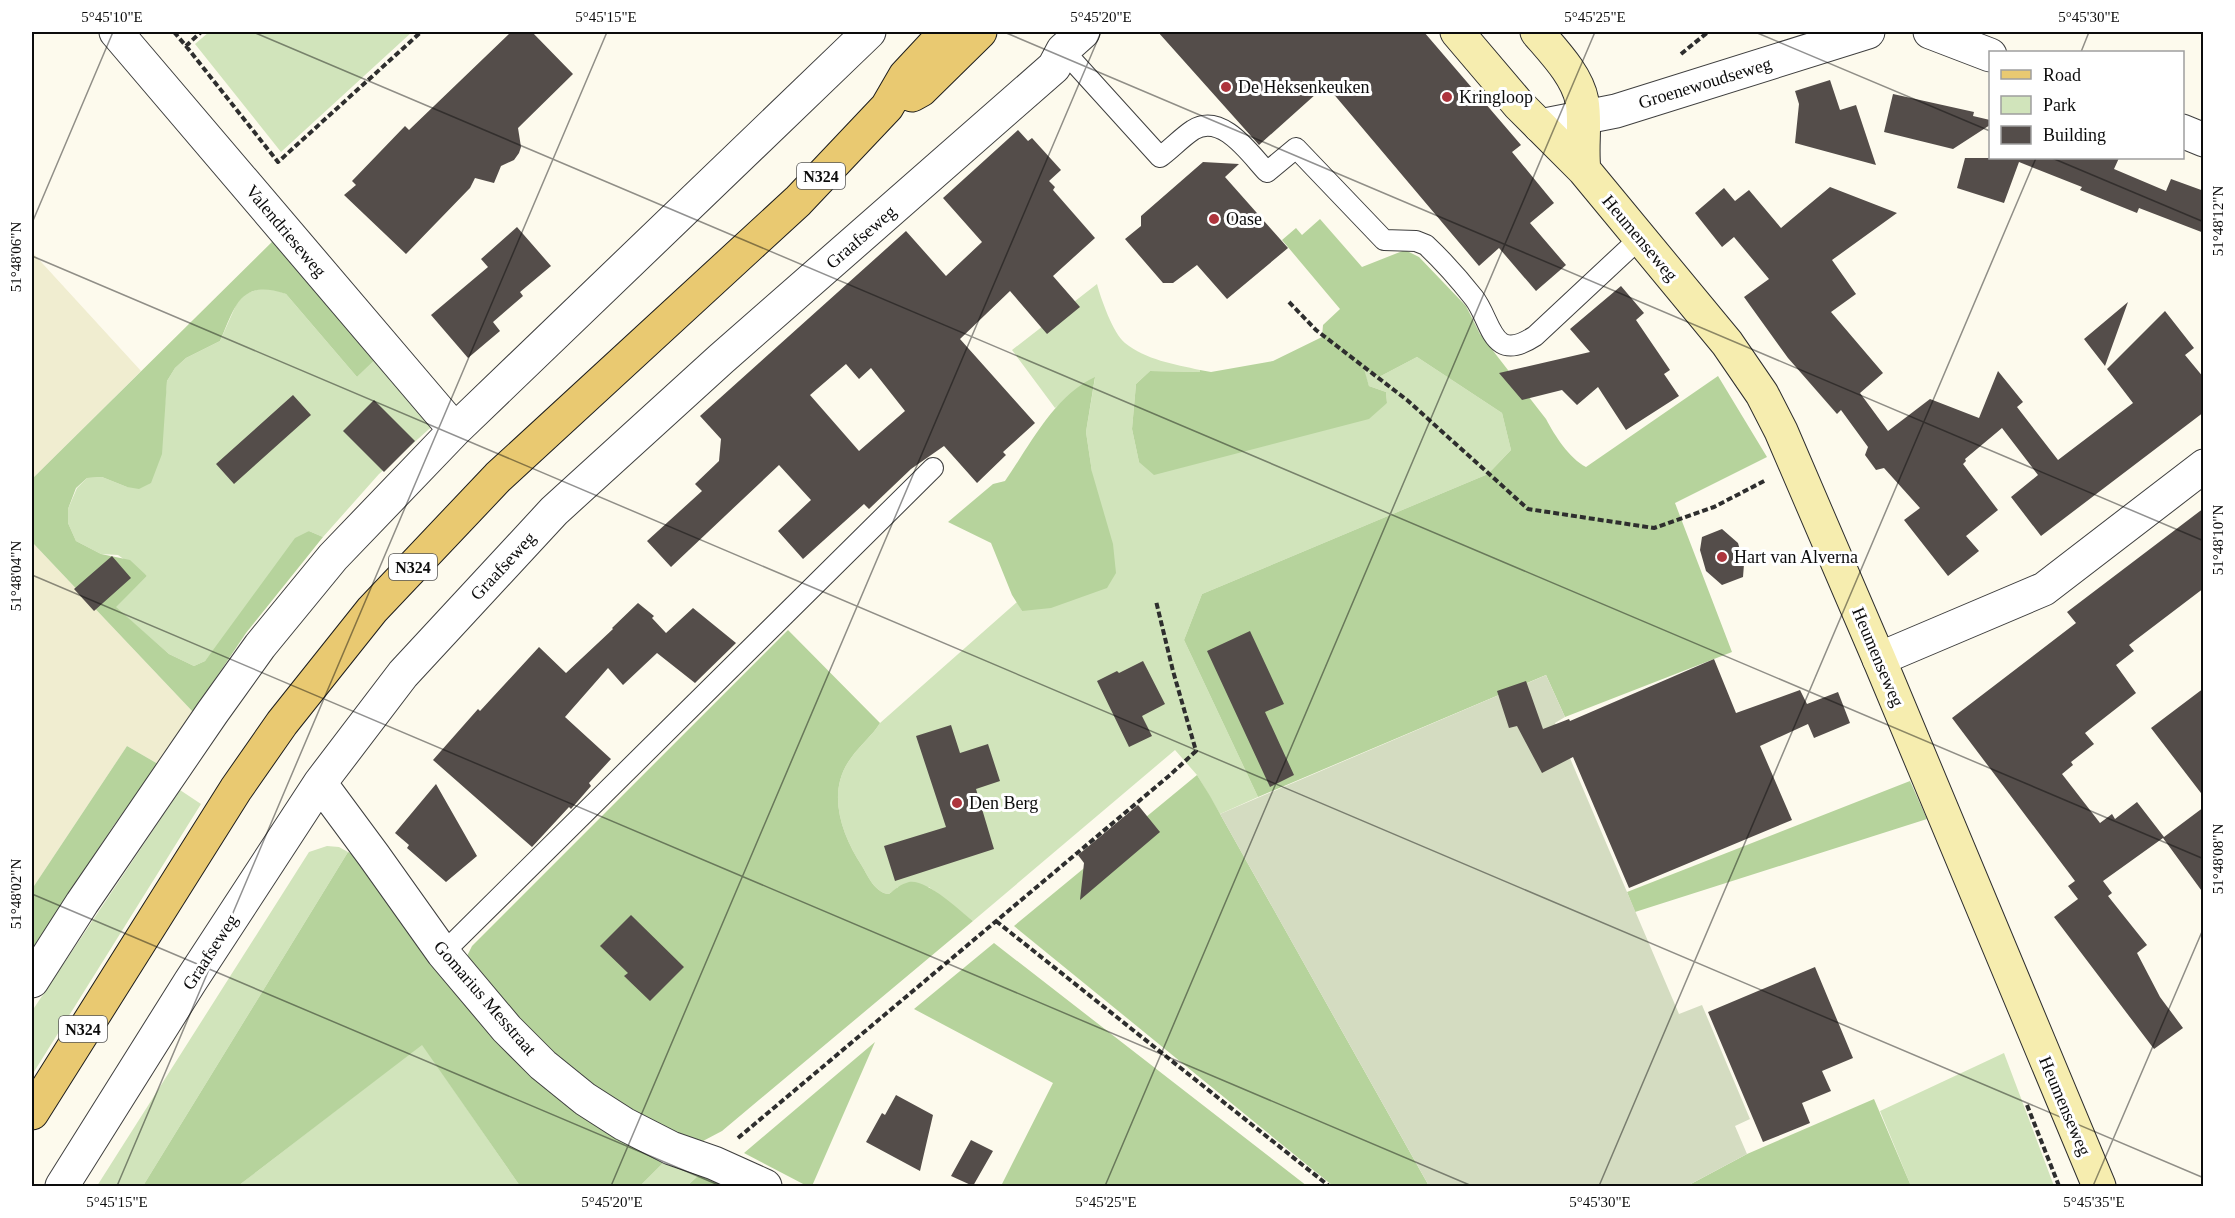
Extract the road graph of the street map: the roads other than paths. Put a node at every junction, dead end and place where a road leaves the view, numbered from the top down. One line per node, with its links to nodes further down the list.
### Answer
1 (116, 32): 18 (street, Valendrieseweg)
2 (869, 32): 18 (street)
3 (946, 32): 11 (main road, N324)
4 (980, 32): 11 (main road, N324)
5 (1457, 32): 13 (street, Heumenseweg)
6 (1537, 32): 12 (street)
7 (1868, 32): 12 (street, Groenewoudseweg)
8 (1930, 32): 10 (street)
9 (1066, 38): 17 (lane); 22 (street, Graafseweg)
10 (1989, 56)
11 (887, 107): 25 (main road, N324)
12 (1583, 118): 13 (street, Groenewoudseweg); 16 (street)
13 (1540, 126): 16 (street, Heumenseweg)
14 (2184, 132): 15 (street)
15 (2204, 140)
16 (1584, 170): 17 (street, Heumenseweg)
17 (1640, 238): 21 (street, Heumenseweg)
18 (455, 430): 24 (street)
19 (2204, 466): 21 (street)
20 (933, 468): 23 (lane)
21 (1879, 659): 28 (street, Heumenseweg)
22 (320, 783): 23 (street, Gomarius Messtraat); 26 (street, Graafseweg)
23 (443, 953): 27 (street, Gomarius Messtraat)
24 (32, 981)
25 (32, 1113)
26 (62, 1186)
27 (765, 1186)
28 (2099, 1186)

